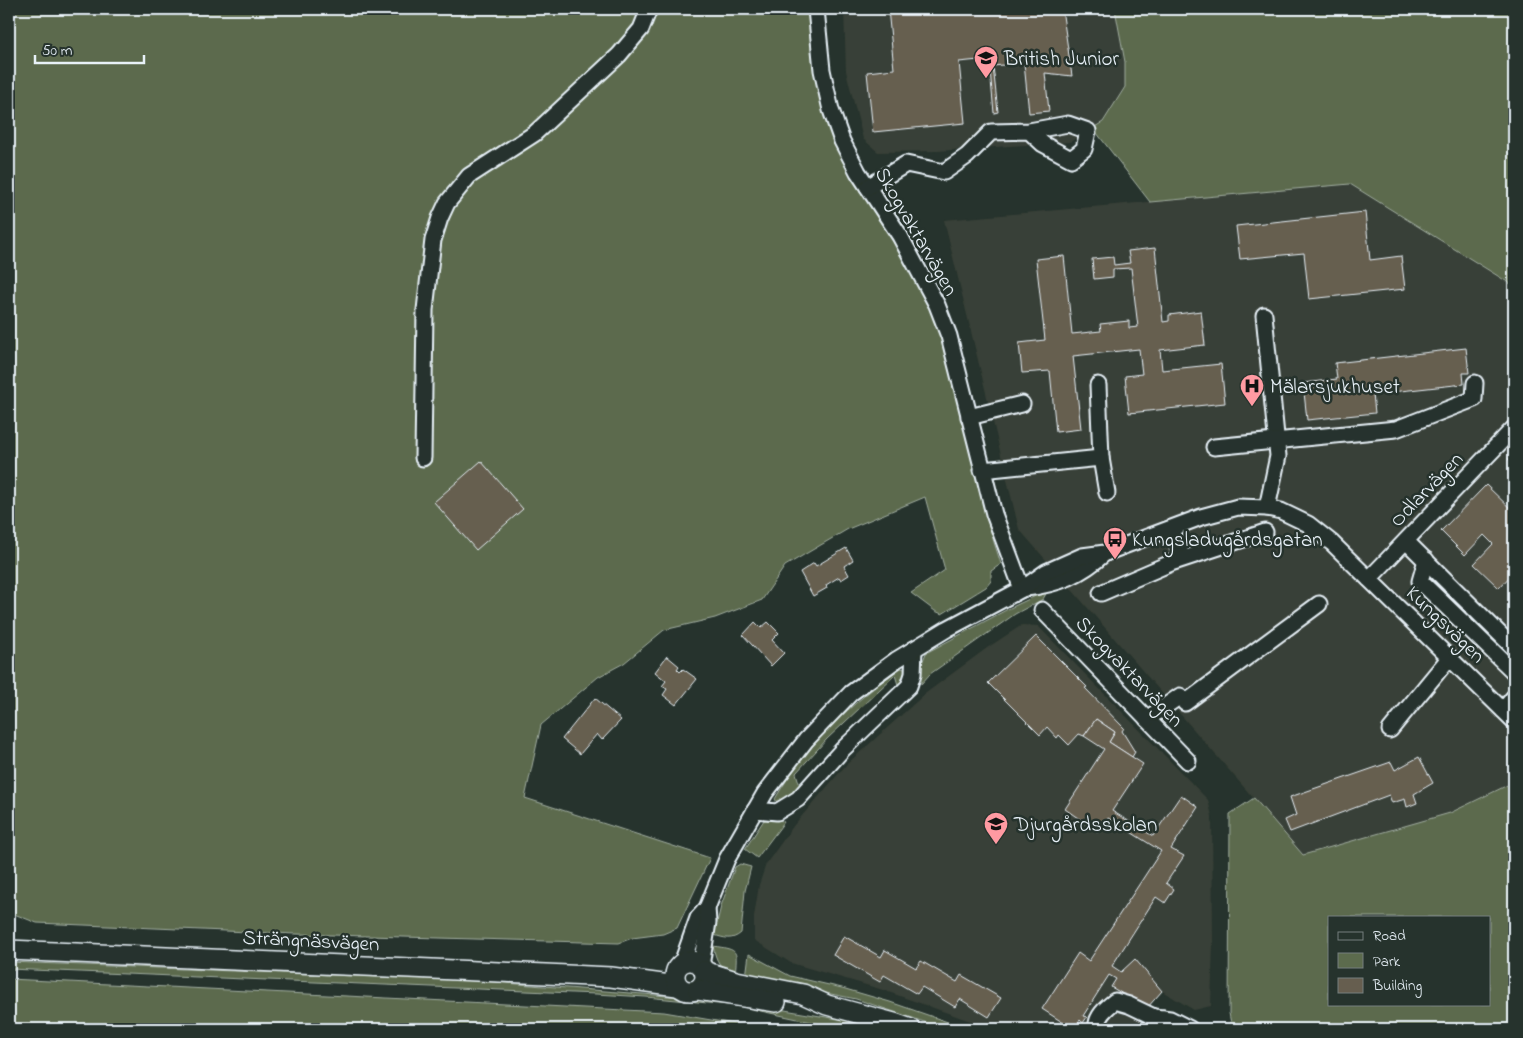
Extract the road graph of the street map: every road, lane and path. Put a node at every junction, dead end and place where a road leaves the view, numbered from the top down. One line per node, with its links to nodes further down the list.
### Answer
1 (649, 9): 13 (street)
2 (816, 9): 4 (street, Skogvaktarvägen)
3 (1028, 131): 4 (street)
4 (868, 187): 9 (street, Skogvaktarvägen)
5 (1264, 315): 11 (street)
6 (1475, 383): 11 (street)
7 (1098, 385): 14 (street)
8 (1022, 404): 9 (street)
9 (968, 417): 15 (street, Skogvaktarvägen)
10 (1514, 428): 20 (street, Odlarvägen)
11 (1276, 441): 12 (street); 17 (street)
12 (1214, 447)
13 (423, 458)
14 (1100, 458): 15 (street); 16 (street)
15 (982, 470): 24 (street, Skogvaktarvägen)
16 (1107, 493)
17 (1267, 508): 18 (street); 23 (street)
18 (1170, 529): 21 (street); 24 (street)
19 (1265, 532): 21 (street)
20 (1406, 541): 22 (street); 23 (street, Odlarvägen)
21 (1183, 558): 25 (street)
22 (1426, 560): 28 (street); 31 (street)
23 (1369, 579): 30 (street, Kungsvägen)
24 (1022, 589): 29 (street)
25 (1101, 593)
26 (1319, 604): 34 (street)
27 (1042, 610): 34 (street, Skogvaktarvägen)
28 (1514, 648)
29 (914, 649): 38 (street); 38 (street)
30 (1450, 657): 33 (street, Kungsvägen); 36 (street)
31 (1514, 672)
32 (1514, 697): 33 (street)
33 (1503, 710): 35 (street, Kungsvägen)
34 (1147, 719): 37 (street, Skogvaktarvägen)
35 (1514, 721)
36 (1390, 730)
37 (1188, 760)
38 (755, 810): 39 (street)
39 (707, 908): 41 (street); 42 (street)
40 (9, 950): 43 (main road, Strängnäsvägen)
41 (680, 964): 42 (main road); 43 (main road, Strängnäsvägen); 44 (main road)
42 (703, 968): 45 (main road); 46 (main road)
43 (611, 977): 44 (main road, Strängnäsvägen)
44 (677, 986): 45 (main road)
45 (698, 990): 46 (main road)
46 (827, 1005): 48 (main road)
47 (1163, 1018): 49 (street); 50 (street); 51 (street)
48 (911, 1029)
49 (1097, 1029)
50 (1149, 1029)
51 (1190, 1029)

